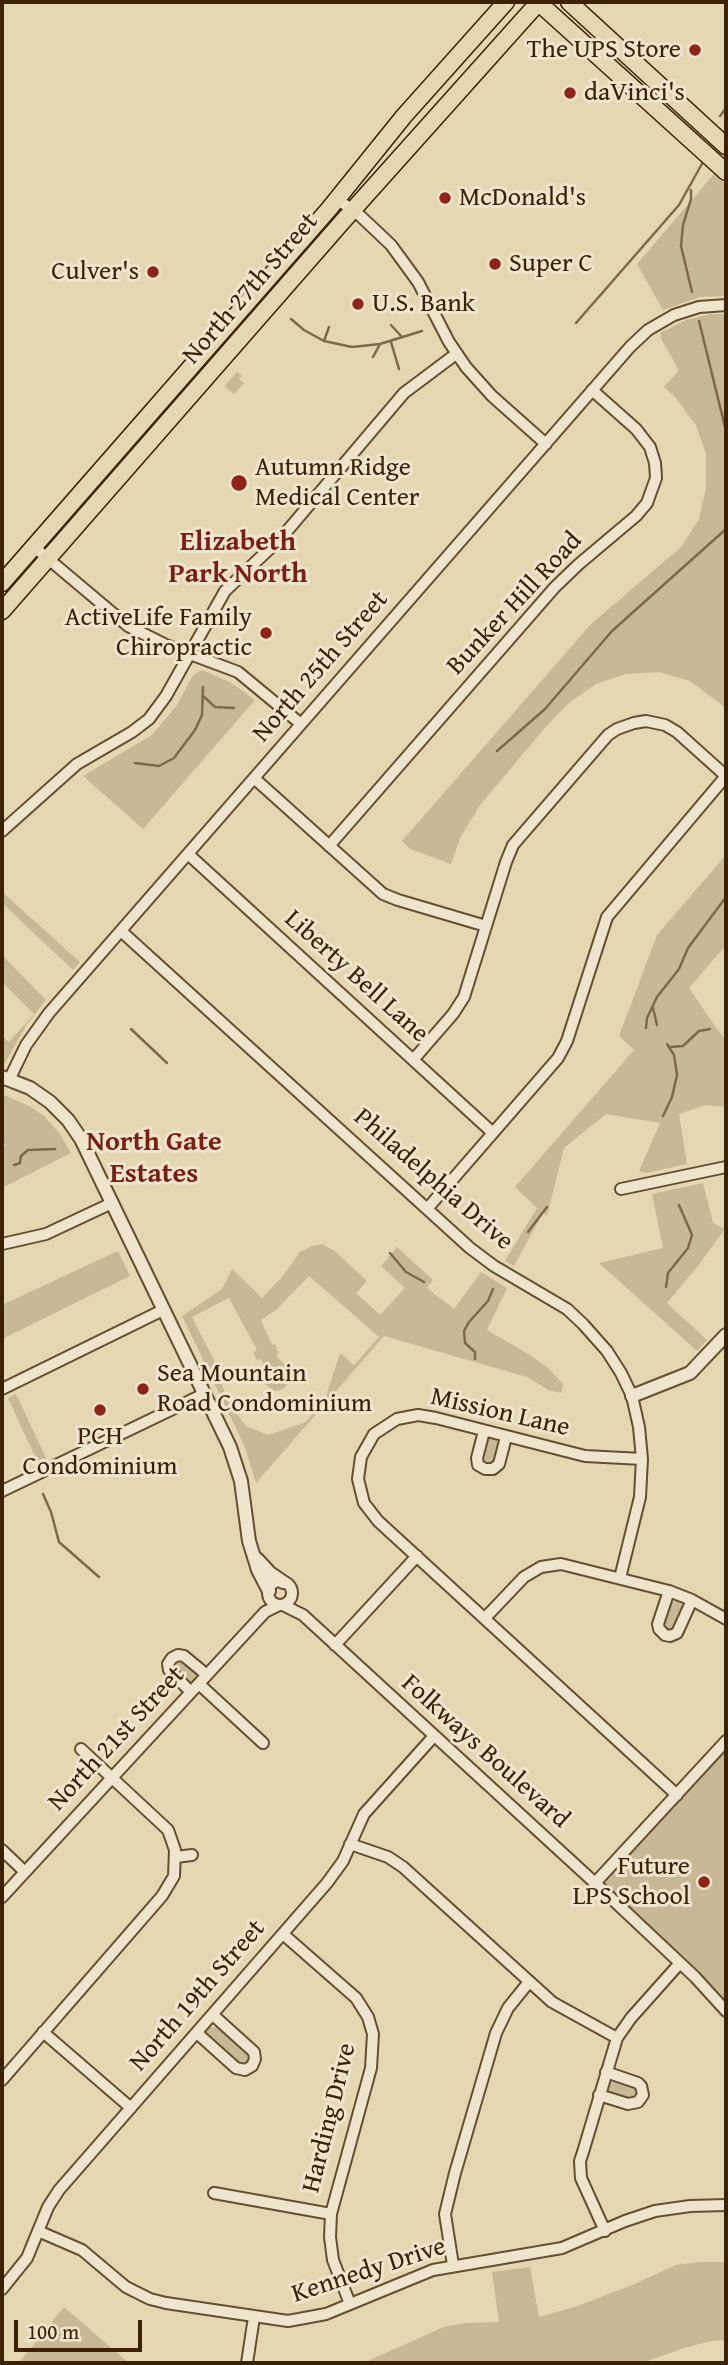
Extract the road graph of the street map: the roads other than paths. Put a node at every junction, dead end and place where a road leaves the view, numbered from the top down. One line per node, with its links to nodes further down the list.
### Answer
1 (506, 2): 6 (main road, North 27th Street)
2 (538, 2): 5 (main road); 7 (main road, North 27th Street)
3 (569, 2): 4 (main road)
4 (726, 146)
5 (726, 172)
6 (340, 196): 7 (street); 12 (main road, North 27th Street)
7 (354, 210): 9 (street); 13 (main road, North 27th Street)
8 (726, 305): 10 (street, North 25th Street)
9 (456, 354): 11 (street); 16 (street)
10 (592, 390): 11 (street, North 25th Street); 21 (street, Bunker Hill Road)
11 (546, 444): 17 (street, North 25th Street)
12 (37, 542): 13 (street); 14 (main road, North 27th Street)
13 (48, 557): 15 (main road, North 27th Street); 16 (street)
14 (2, 583)
15 (2, 611)
16 (190, 654): 17 (street); 20 (street)
17 (301, 724): 19 (street, North 25th Street)
18 (726, 776): 23 (street); 27 (street)
19 (254, 778): 21 (street); 22 (street, North 25th Street)
20 (2, 831)
21 (329, 846): 23 (street)
22 (188, 854): 24 (street, North 25th Street); 25 (street, Liberty Bell Lane)
23 (486, 926): 25 (street)
24 (121, 931): 26 (street, North 25th Street); 31 (street, Philadelphia Drive)
25 (414, 1060): 27 (street, Liberty Bell Lane)
26 (5, 1079): 30 (street)
27 (494, 1133): 31 (street)
28 (726, 1167): 29 (street)
29 (621, 1189)
30 (112, 1203): 32 (street); 33 (street)
31 (427, 1209): 37 (street, Philadelphia Drive)
32 (2, 1244)
33 (163, 1310): 35 (street); 36 (street)
34 (726, 1335): 37 (street)
35 (2, 1389)
36 (204, 1394): 41 (street); 42 (street)
37 (632, 1396): 40 (street, Philadelphia Drive)
38 (484, 1431): 39 (street, Mission Lane); 39 (street); 43 (street, Mission Lane)
39 (506, 1437): 40 (street, Mission Lane)
40 (642, 1460): 44 (street, Philadelphia Drive)
41 (2, 1491)
42 (252, 1551): 45 (street); 47 (street)
43 (417, 1556): 53 (street, Mission Lane); 55 (street)
44 (620, 1578): 46 (street); 53 (street)
45 (283, 1582): 47 (street); 48 (street)
46 (669, 1591): 49 (street); 49 (street)
47 (269, 1593): 50 (street); 51 (street, North 21st Street)
48 (292, 1593): 50 (street); 52 (street, Folkways Boulevard)
49 (692, 1600): 54 (street)
50 (281, 1605): 51 (street, North 21st Street); 52 (street, Folkways Boulevard)
51 (265, 1612): 56 (street, North 21st Street)
52 (303, 1615): 55 (street, Folkways Boulevard)
53 (485, 1618): 63 (street, Mission Lane)
54 (726, 1619)
55 (335, 1645): 58 (street, Folkways Boulevard)
56 (203, 1679): 57 (street, North 21st Street); 57 (street); 60 (street)
57 (191, 1692): 62 (street, North 21st Street)
58 (434, 1736): 64 (street, North 19th Street); 69 (street, Folkways Boulevard)
59 (726, 1741): 63 (street)
60 (263, 1743)
61 (81, 1749): 62 (street)
62 (113, 1777): 67 (street); 68 (street, North 21st Street)
63 (677, 1795): 69 (street)
64 (350, 1844): 71 (street, North 19th Street); 73 (street)
65 (2, 1850): 68 (street)
66 (192, 1855): 67 (street)
67 (176, 1857): 76 (street)
68 (25, 1872): 70 (street, North 21st Street)
69 (595, 1883): 72 (street, Folkways Boulevard)
70 (2, 1897)
71 (283, 1934): 75 (street, North 19th Street); 85 (street, Harding Drive)
72 (680, 1963): 74 (street, Folkways Boulevard); 78 (street)
73 (528, 1982): 78 (street); 88 (street)
74 (726, 2011)
75 (213, 2015): 77 (street, North 19th Street); 77 (street)
76 (43, 2032): 80 (street); 82 (street)
77 (197, 2033): 82 (street, North 19th Street)
78 (617, 2038): 79 (street)
79 (606, 2072): 81 (street); 81 (street)
80 (2, 2080)
81 (599, 2095): 87 (street)
82 (131, 2108): 86 (street, North 19th Street)
83 (214, 2193): 85 (street)
84 (726, 2205): 87 (street, Kennedy Drive)
85 (331, 2214): 90 (street, Harding Drive)
86 (38, 2231): 89 (street, North 19th Street); 91 (street, Kennedy Drive)
87 (605, 2231): 88 (street, Kennedy Drive)
88 (453, 2265): 90 (street, Kennedy Drive)
89 (2, 2289)
90 (350, 2304): 91 (street, Kennedy Drive)
91 (254, 2317): 92 (street)
92 (247, 2363)

